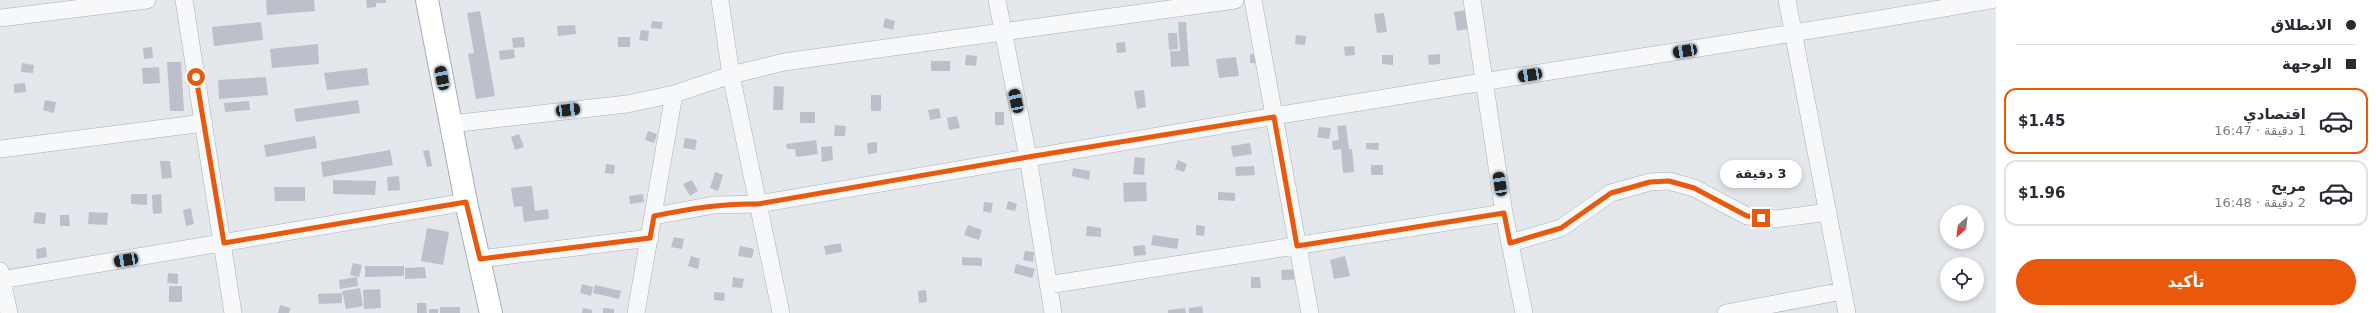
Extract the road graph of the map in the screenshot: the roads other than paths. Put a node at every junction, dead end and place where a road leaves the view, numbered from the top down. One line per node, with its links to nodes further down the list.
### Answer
1 (147, 0): 11 (street)
2 (184, 0): 18 (street)
3 (427, 0): 19 (main road)
4 (720, 0): 14 (street)
5 (997, 0): 12 (street)
6 (1235, 0): 12 (street)
7 (1253, 0): 17 (street)
8 (1472, 0): 15 (street)
9 (1788, 0): 13 (street)
10 (1991, 0): 13 (street)
11 (0, 18)
12 (1002, 31): 14 (street); 21 (street)
13 (1793, 35): 15 (street); 24 (street)
14 (731, 75): 16 (street); 23 (street)
15 (1483, 82): 17 (street); 25 (street)
16 (674, 94): 19 (street); 26 (street)
17 (1274, 117): 21 (street); 30 (street)
18 (204, 123): 20 (street); 28 (street)
19 (451, 124): 22 (main road)
20 (0, 150)
21 (1028, 157): 23 (street); 33 (street)
22 (466, 202): 28 (street); 31 (main road)
23 (758, 204): 26 (street); 39 (street)
24 (1828, 212): 29 (street); 34 (street)
25 (1504, 213): 29 (street); 30 (street)
26 (654, 216): 27 (street)
27 (650, 238): 31 (street); 38 (street)
28 (224, 243): 32 (street); 36 (street)
29 (1510, 243): 42 (street)
30 (1297, 246): 33 (street); 41 (street)
31 (480, 259): 37 (main road)
32 (1, 277): 35 (street)
33 (1048, 285): 40 (street)
34 (1843, 291): 43 (street); 44 (street)
35 (9, 313)
36 (234, 313)
37 (491, 313)
38 (636, 313)
39 (781, 313)
40 (1053, 313)
41 (1310, 313)
42 (1524, 313)
43 (1726, 313)
44 (1847, 313)

